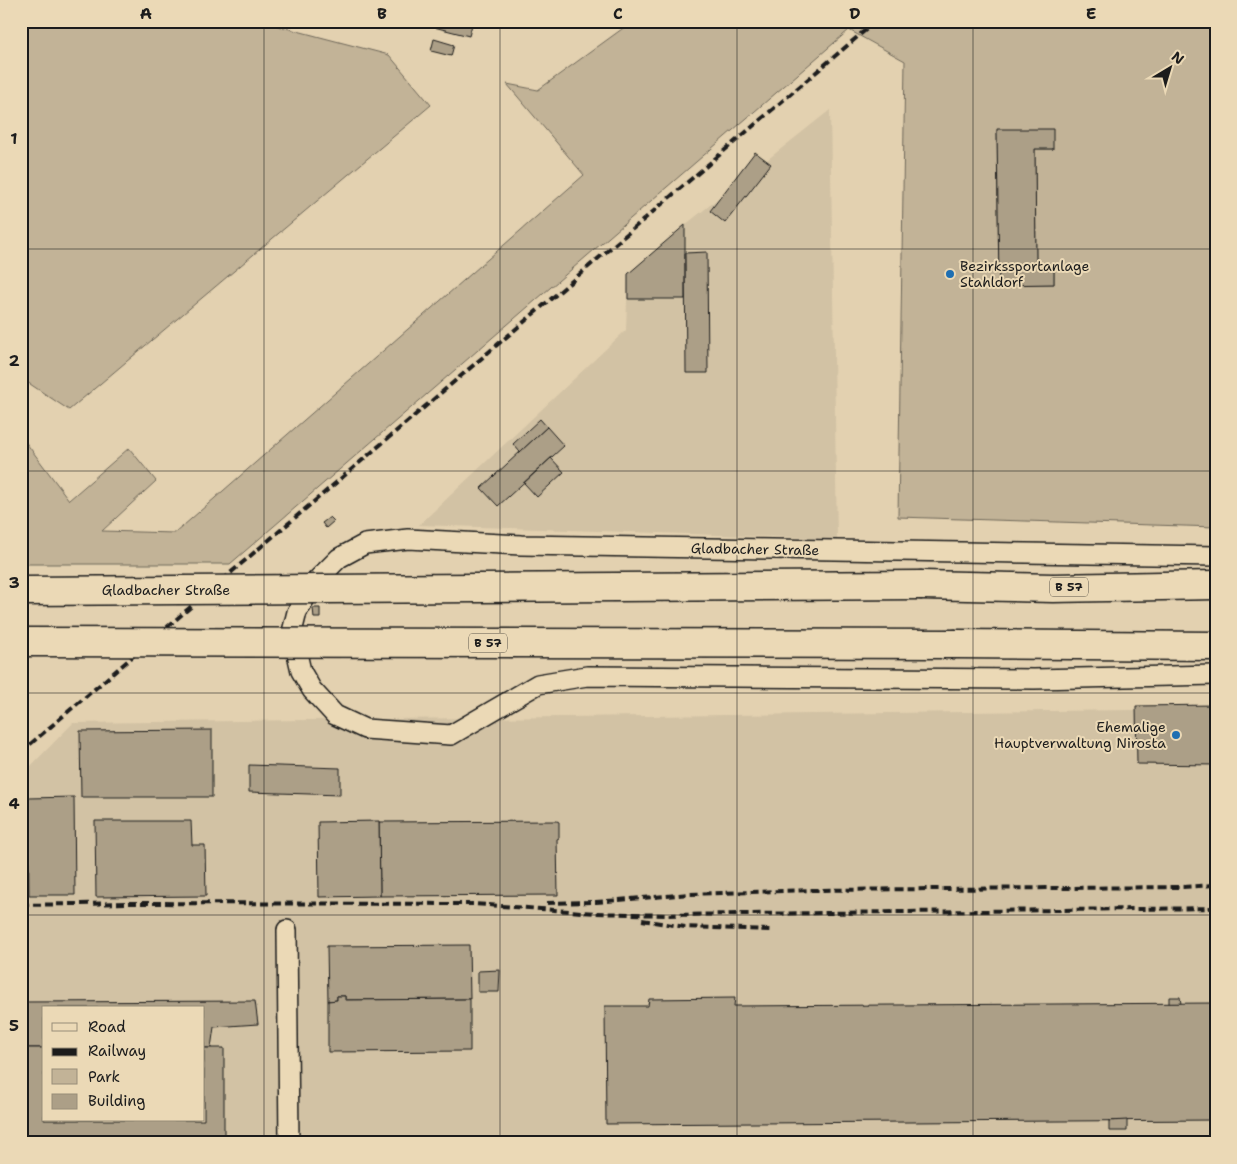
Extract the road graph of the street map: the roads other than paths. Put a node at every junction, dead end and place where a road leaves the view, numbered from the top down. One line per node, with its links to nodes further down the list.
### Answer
1 (1216, 556): 6 (street, Gladbacher Straße)
2 (1216, 585): 3 (main road, Gladbacher Straße / B 57, bridge)
3 (21, 591)
4 (21, 642): 5 (main road, B 57, bridge)
5 (1216, 646)
6 (1216, 675)
7 (287, 930): 8 (street)
8 (288, 1143)

